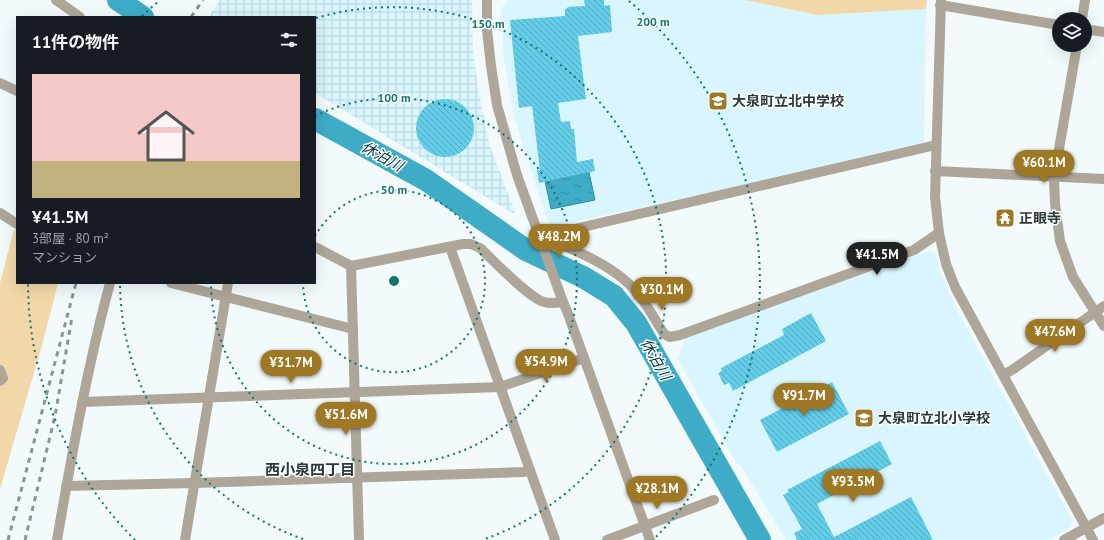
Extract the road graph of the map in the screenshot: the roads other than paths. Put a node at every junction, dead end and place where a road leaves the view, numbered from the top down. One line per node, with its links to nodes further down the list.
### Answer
1 (56, 0): 6 (street)
2 (487, 0): 20 (street)
3 (1085, 0): 5 (street)
4 (941, 2): 7 (street); 13 (street)
5 (1083, 12)
6 (79, 16)
7 (1052, 24)
8 (1092, 30): 9 (street)
9 (1104, 32)
10 (1076, 52): 15 (street)
11 (0, 83): 12 (street)
12 (16, 91)
13 (936, 145): 14 (street); 20 (street)
14 (935, 171): 15 (street); 19 (street)
15 (1054, 178): 16 (street); 29 (street)
16 (1104, 179)
17 (0, 213): 18 (street)
18 (16, 223)
19 (939, 233): 20 (street); 34 (street)
20 (540, 237): 28 (street)
21 (450, 247): 23 (street); 28 (street); 36 (street)
22 (316, 248): 23 (street)
23 (351, 266): 31 (street)
24 (110, 284): 39 (street)
25 (176, 284): 27 (street)
26 (228, 284): 27 (street)
27 (226, 297): 31 (street); 38 (street)
28 (563, 302): 32 (street)
29 (1100, 309): 30 (street); 34 (street)
30 (1104, 326)
31 (353, 329): 37 (street)
32 (584, 358): 36 (street); 46 (street)
33 (0, 370): 35 (street)
34 (1003, 375): 47 (street)
35 (0, 381)
36 (500, 387): 37 (street); 40 (street)
37 (356, 392): 38 (street); 41 (street)
38 (208, 398): 39 (street); 42 (street)
39 (82, 402): 43 (street)
40 (530, 470): 41 (street); 51 (street)
41 (358, 478): 42 (street); 50 (street)
42 (194, 483): 43 (street); 49 (street)
43 (66, 486): 48 (street)
44 (714, 500): 46 (street)
45 (1104, 518): 47 (street)
46 (645, 526): 52 (street); 53 (street)
47 (1086, 528): 54 (street); 55 (street)
48 (57, 540)
49 (185, 540)
50 (359, 540)
51 (555, 540)
52 (607, 540)
53 (650, 540)
54 (1064, 540)
55 (1093, 540)

